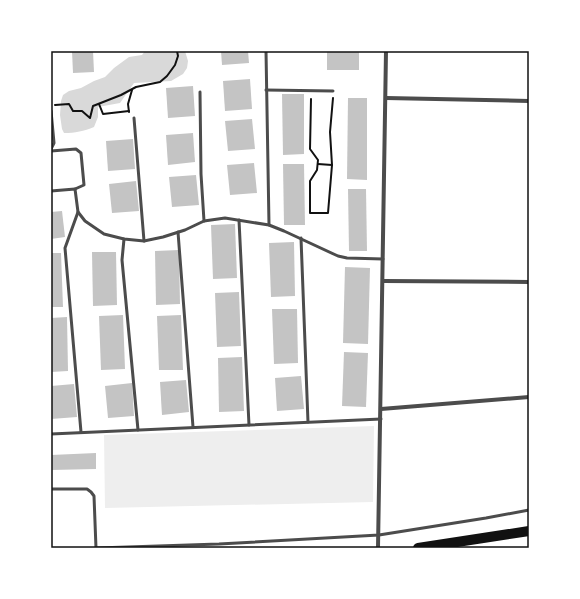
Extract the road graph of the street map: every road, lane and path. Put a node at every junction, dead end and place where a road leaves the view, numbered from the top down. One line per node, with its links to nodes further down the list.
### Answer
1 (177, 51): 4 (path)
2 (266, 51): 5 (lane)
3 (386, 51): 9 (street)
4 (132, 90): 11 (path); 14 (path)
5 (266, 90): 6 (lane); 24 (lane)
6 (310, 90): 7 (lane); 17 (path)
7 (333, 91): 18 (path)
8 (200, 92): 23 (lane)
9 (386, 98): 10 (street); 29 (street)
10 (529, 101)
11 (99, 104): 12 (path); 14 (path)
12 (51, 105)
13 (51, 111): 16 (lane)
14 (129, 111): 15 (path)
15 (134, 118): 28 (lane)
16 (51, 150): 19 (lane)
17 (318, 164): 18 (path); 18 (path)
18 (332, 165)
19 (75, 189): 20 (lane); 21 (lane)
20 (51, 191)
21 (78, 212): 27 (lane); 39 (lane)
22 (239, 220): 23 (lane); 24 (lane); 36 (lane)
23 (204, 221): 25 (lane)
24 (269, 225): 26 (lane)
25 (178, 232): 28 (lane); 37 (lane)
26 (301, 238): 29 (lane); 35 (lane)
27 (124, 239): 28 (lane); 38 (lane)
28 (144, 241)
29 (383, 259): 30 (street)
30 (383, 281): 31 (street); 33 (street)
31 (529, 282)
32 (529, 397): 33 (street)
33 (381, 409): 34 (street)
34 (381, 419): 35 (lane); 44 (street)
35 (308, 422): 36 (lane)
36 (250, 425): 37 (lane)
37 (193, 427): 38 (lane)
38 (138, 430): 39 (lane)
39 (81, 432): 40 (lane)
40 (51, 434)
41 (51, 489): 45 (lane)
42 (529, 510): 44 (lane)
43 (529, 531): 47 (main road)
44 (379, 535): 45 (lane); 46 (street)
45 (96, 548)
46 (378, 548)
47 (418, 548)

